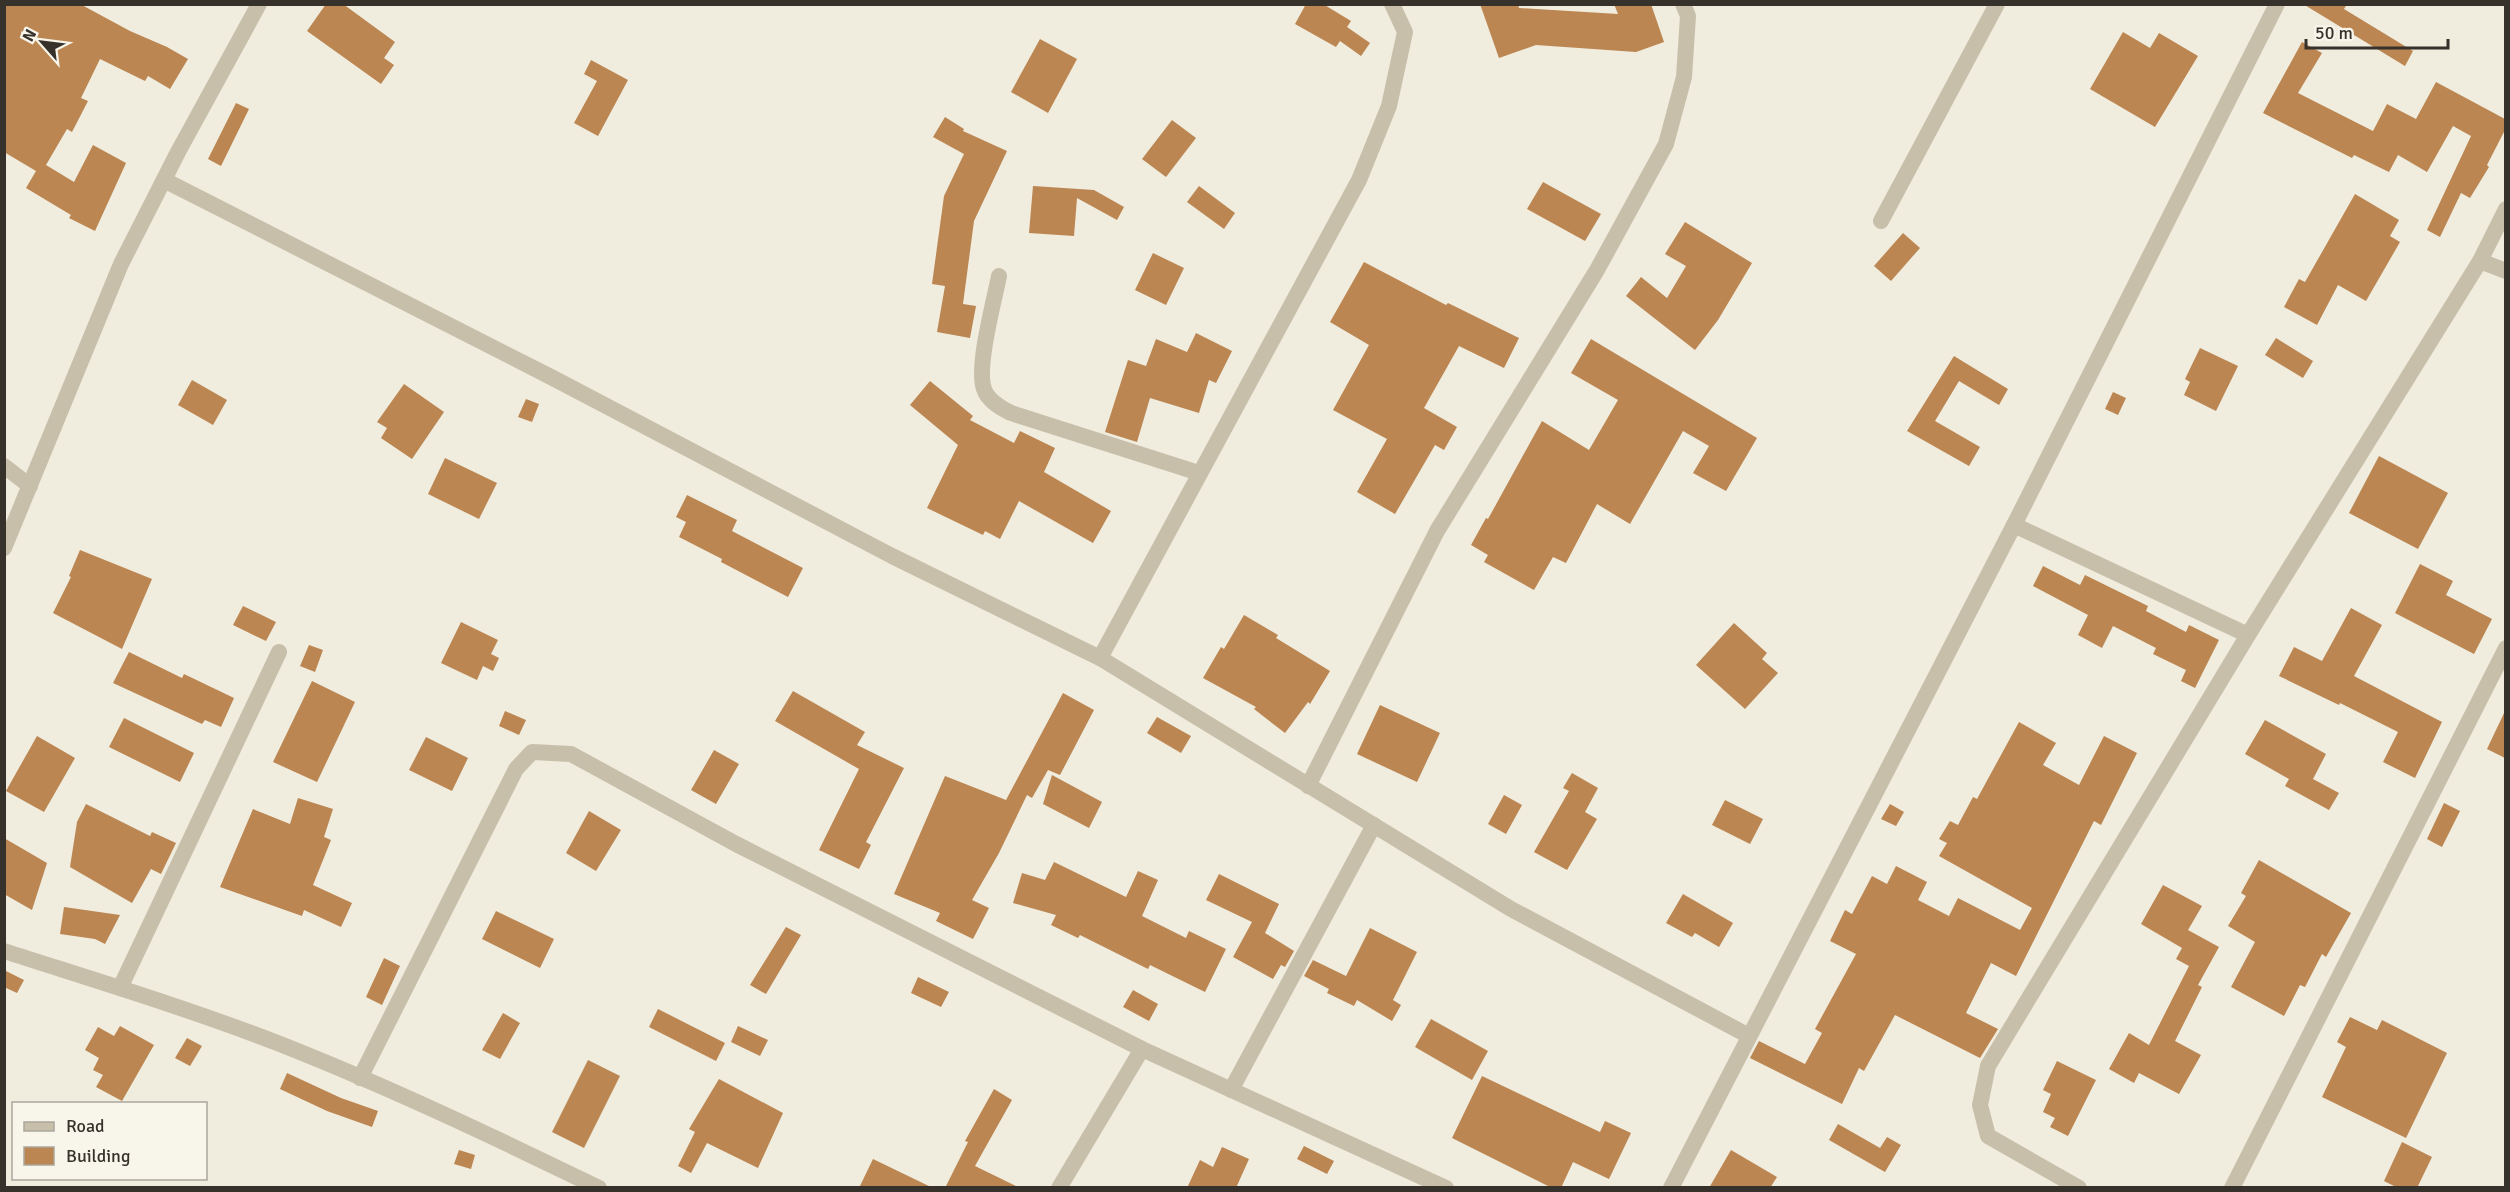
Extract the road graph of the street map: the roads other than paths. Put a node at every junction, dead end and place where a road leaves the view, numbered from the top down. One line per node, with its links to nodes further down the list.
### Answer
1 (259, 4): 6 (street)
2 (1392, 4): 13 (street)
3 (1683, 4): 21 (street)
4 (1997, 4): 8 (street)
5 (2277, 4): 15 (street)
6 (164, 180): 14 (street); 20 (street)
7 (2505, 209): 9 (street)
8 (1881, 221)
9 (2480, 261): 10 (street); 17 (street)
10 (2505, 271)
11 (999, 276): 13 (street)
12 (4, 466): 14 (street)
13 (1199, 473): 20 (street)
14 (30, 486): 16 (street)
15 (2014, 525): 17 (street); 25 (street)
16 (4, 548)
17 (2248, 635): 33 (street)
18 (2505, 648): 34 (street)
19 (279, 652): 24 (street)
20 (1100, 658): 21 (street)
21 (1308, 786): 22 (street)
22 (1374, 825): 25 (street); 28 (street)
23 (4, 951): 24 (street)
24 (120, 988): 27 (street)
25 (1749, 1036): 32 (street)
26 (1142, 1049): 27 (street); 28 (street); 30 (street)
27 (360, 1078): 29 (street)
28 (1231, 1090): 31 (street)
29 (599, 1188)
30 (1059, 1188)
31 (1446, 1188)
32 (1671, 1188)
33 (2079, 1188)
34 (2232, 1188)

